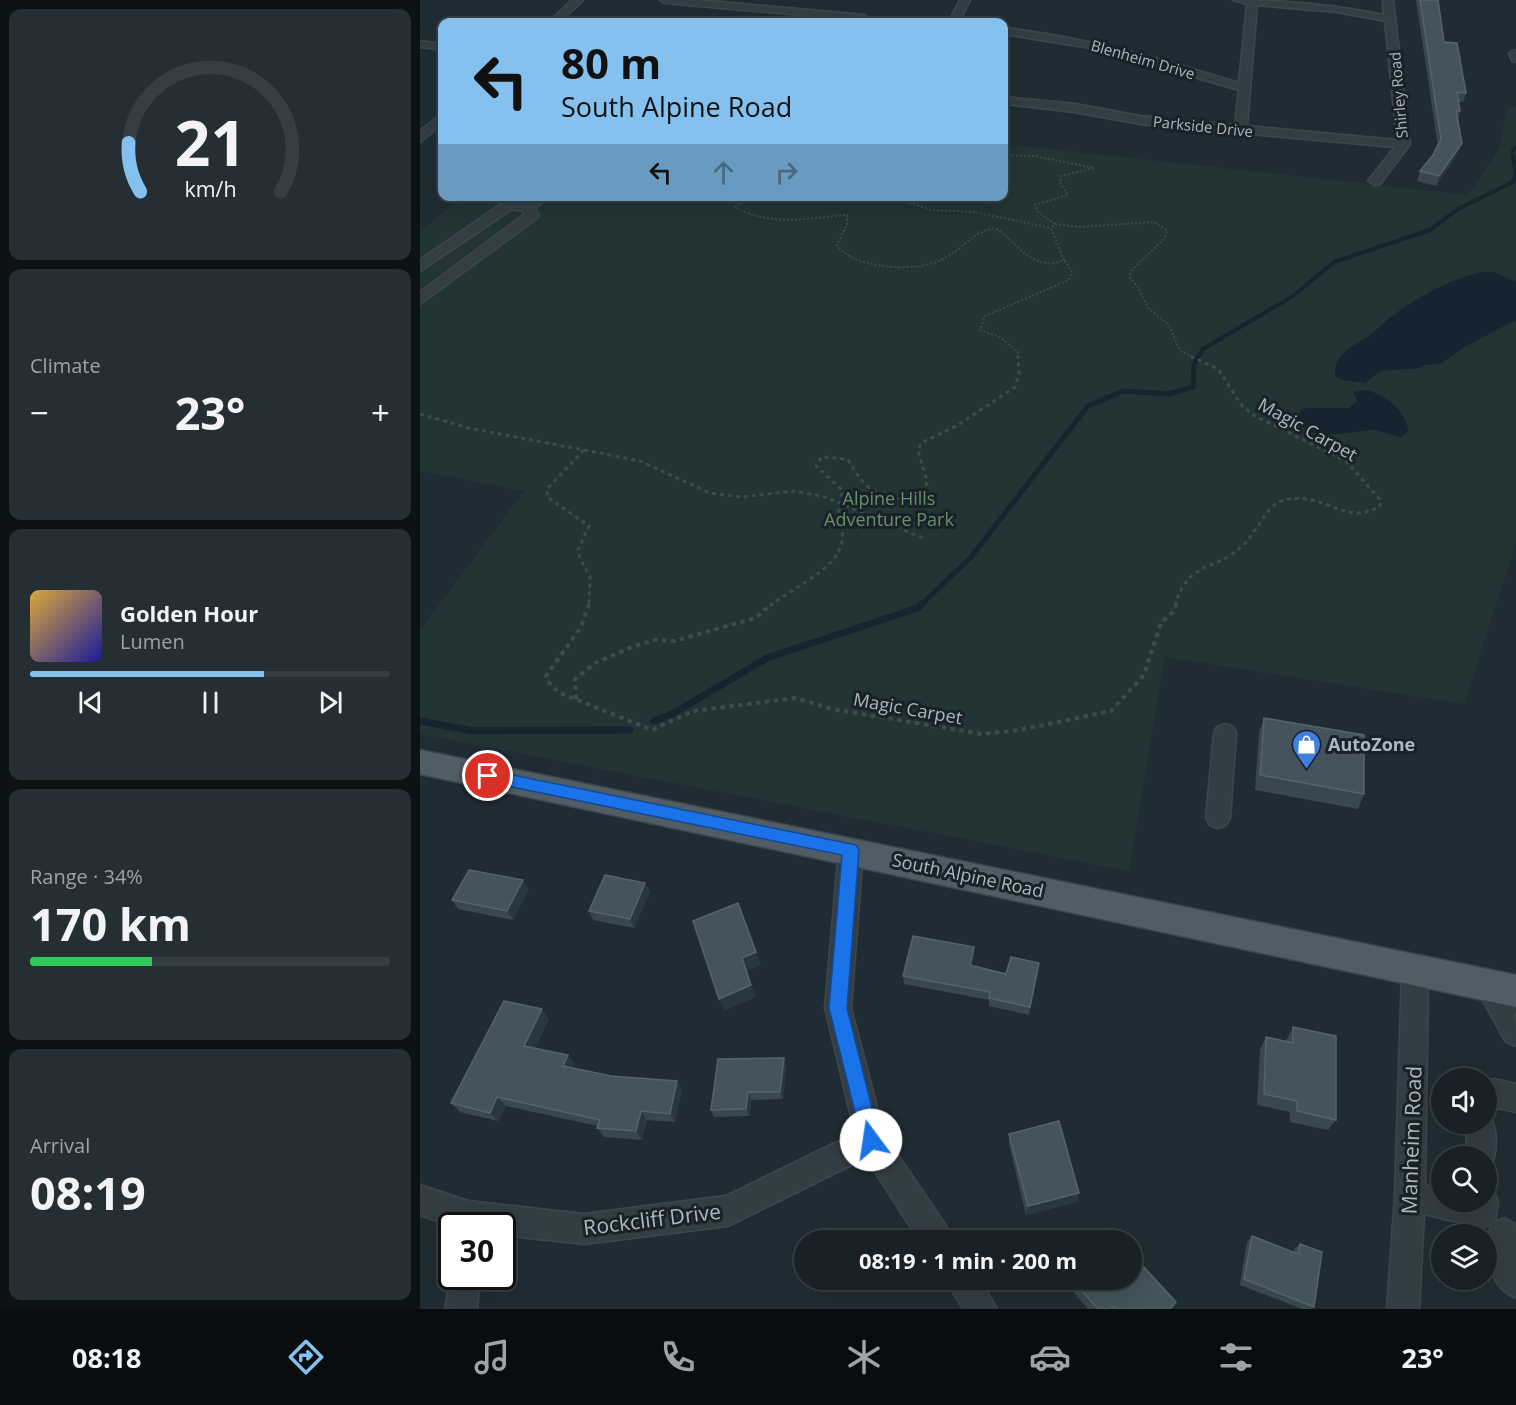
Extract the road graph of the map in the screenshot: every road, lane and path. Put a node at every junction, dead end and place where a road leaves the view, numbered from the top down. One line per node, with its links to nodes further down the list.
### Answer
1 (578, 0): 7 (street)
2 (665, 0): 8 (street)
3 (965, 0): 9 (street)
4 (1238, 0): 6 (street)
5 (1388, 0): 10 (street, Shirley Road)
6 (1252, 1): 10 (street); 14 (street)
7 (558, 18)
8 (842, 18)
9 (956, 18)
10 (1391, 19): 19 (street, Shirley Road)
11 (1008, 30): 14 (street, Blenheim Drive)
12 (420, 44): 13 (street)
13 (438, 46)
14 (1246, 89): 17 (street)
15 (1008, 101): 17 (street, Parkside Drive)
16 (434, 124): 18 (street)
17 (1241, 130): 19 (street, Parkside Drive)
18 (420, 138)
19 (1404, 144): 21 (street, Shirley Road)
20 (1008, 155): 26 (path)
21 (1375, 181)
22 (536, 201): 25 (street)
23 (745, 201): 28 (path)
24 (905, 201): 27 (path)
25 (527, 207): 29 (street); 30 (street)
26 (1055, 224): 27 (path); 35 (path, Magic Carpet)
27 (1051, 228): 28 (path)
28 (1064, 260): 33 (path)
29 (420, 267)
30 (422, 294)
31 (420, 414): 32 (path)
32 (584, 450): 33 (path); 35 (path)
33 (839, 502): 34 (path); 35 (path)
34 (925, 539)
35 (576, 699)
36 (1225, 733): 38 (street)
37 (420, 762): 39 (main road, South Alpine Road)
38 (1218, 818)
39 (851, 850): 40 (main road, South Alpine Road); 45 (street)
40 (1414, 972): 41 (main road, South Alpine Road); 46 (street, Manheim Road)
41 (1502, 988): 42 (street)
42 (1516, 1033)
43 (1497, 1094): 44 (street)
44 (1516, 1098)
45 (871, 1140): 49 (street, Rockcliff Drive); 52 (street)
46 (1410, 1196): 50 (street); 58 (street, Manheim Road)
47 (420, 1200): 48 (street, Rockcliff Drive)
48 (447, 1212)
49 (516, 1224)
50 (1496, 1224)
51 (1497, 1229): 53 (street)
52 (930, 1230)
53 (1516, 1282)
54 (463, 1290): 56 (street)
55 (969, 1290): 57 (street)
56 (461, 1309)
57 (981, 1309)
58 (1403, 1309)

